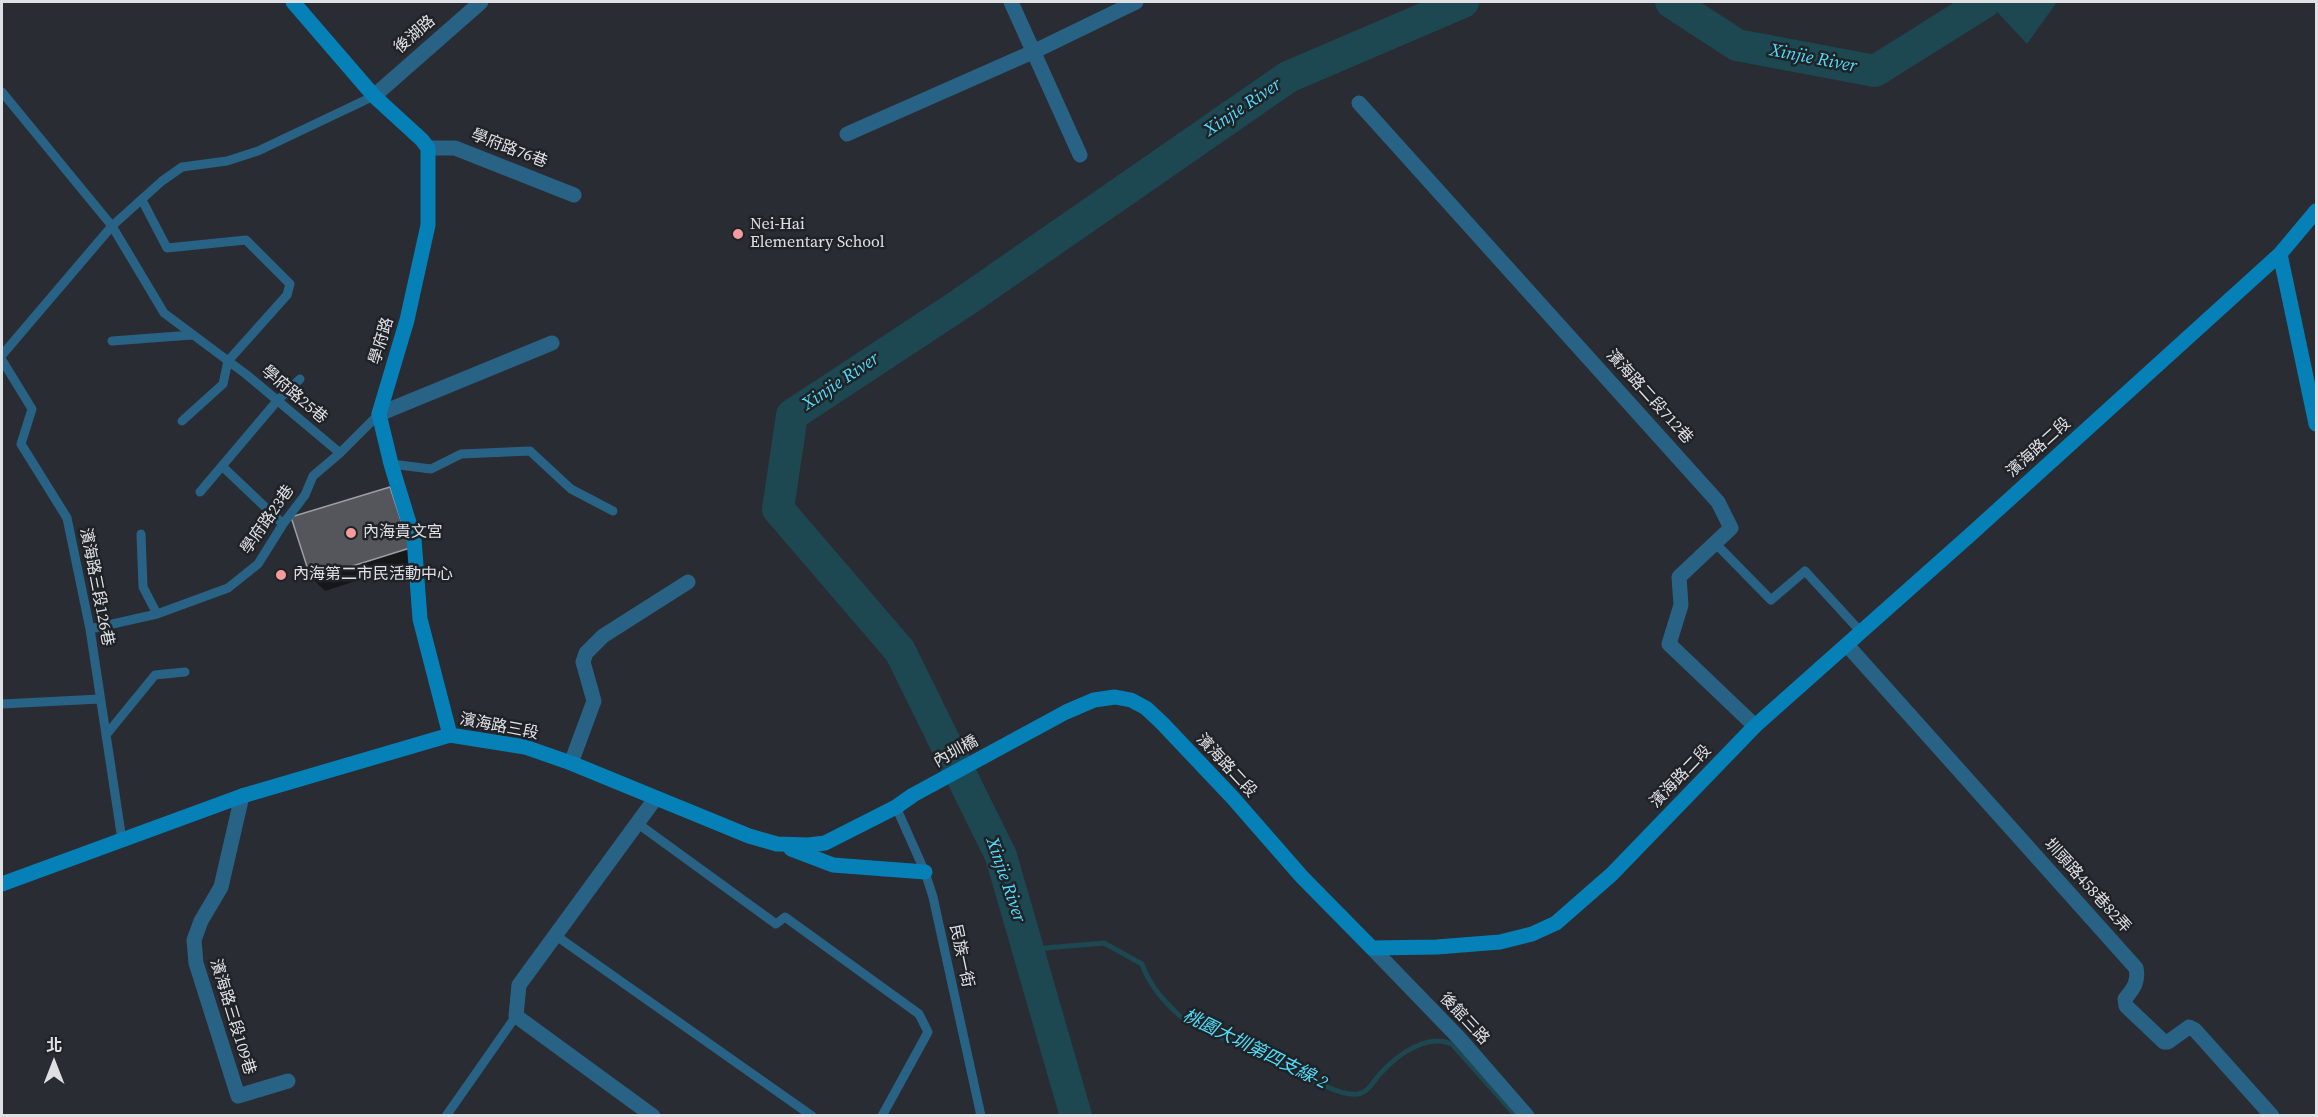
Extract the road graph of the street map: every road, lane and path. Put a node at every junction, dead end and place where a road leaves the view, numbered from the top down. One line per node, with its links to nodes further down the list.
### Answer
1 (293, 2): 7 (street)
2 (481, 2): 7 (street, 後湖路)
3 (1011, 2): 5 (street)
4 (1136, 2): 5 (street)
5 (1035, 51): 9 (street); 11 (street)
6 (2, 92): 15 (lane)
7 (374, 96): 10 (street); 13 (lane)
8 (1359, 103): 35 (street, 濱海路二段712巷)
9 (847, 134)
10 (428, 148): 12 (street, 學府路76巷); 25 (street, 學府路)
11 (1080, 155)
12 (574, 195)
13 (142, 200): 15 (lane); 22 (lane)
14 (2316, 211): 16 (street, 濱海路二段)
15 (112, 226): 17 (lane); 20 (lane)
16 (2280, 254): 27 (street); 39 (street, 濱海路二段)
17 (192, 335): 18 (lane); 22 (lane)
18 (112, 341)
19 (552, 343): 25 (street)
20 (2, 355)
21 (2, 360): 38 (lane, 濱海路三段126巷)
22 (228, 362): 24 (lane, 學府路25巷); 26 (lane)
23 (300, 379): 24 (lane)
24 (277, 401): 28 (lane, 學府路25巷); 30 (lane)
25 (379, 414): 28 (lane, 學府路23巷); 29 (street)
26 (182, 421)
27 (2316, 424)
28 (340, 453): 33 (lane, 學府路23巷)
29 (391, 464): 32 (lane); 46 (street)
30 (222, 466): 31 (lane); 33 (lane)
31 (200, 492)
32 (613, 511)
33 (283, 524): 37 (lane, 學府路23巷)
34 (141, 534): 37 (lane)
35 (1715, 543): 39 (lane); 44 (street, 濱海路二段712巷)
36 (688, 582): 48 (street)
37 (157, 614): 38 (lane, 學府路23巷)
38 (90, 629): 42 (lane, 濱海路三段126巷)
39 (1861, 632): 40 (street, 濱海路二段)
40 (1847, 645): 44 (street, 濱海路二段); 68 (street, 圳頭路458巷82弄)
41 (185, 672): 45 (lane)
42 (100, 699): 43 (lane); 45 (lane, 濱海路三段126巷)
43 (2, 704)
44 (1755, 726): 59 (street, 濱海路二段)
45 (106, 735): 54 (lane, 濱海路三段126巷)
46 (450, 735): 48 (street, 濱海路三段); 50 (street, 濱海路三段)
47 (1016, 739): 49 (street, 內圳橋); 59 (street, 濱海路二段)
48 (571, 763): 51 (street, 濱海路三段)
49 (913, 795): 52 (street, 濱海路三段)
50 (242, 796): 54 (street, 濱海路三段); 61 (street, 濱海路三段109巷)
51 (655, 799): 53 (street); 55 (street, 濱海路三段)
52 (896, 807): 55 (street, 濱海路三段); 56 (lane, 民族一街)
53 (637, 823): 58 (street); 65 (lane)
54 (122, 840): 57 (street, 濱海路三段)
55 (777, 844): 56 (street)
56 (925, 872): 66 (lane, 民族一街)
57 (2, 884)
58 (555, 935): 60 (street); 64 (lane)
59 (1372, 948): 67 (street, 後館三路)
60 (516, 1016): 62 (lane); 63 (street)
61 (288, 1081)
62 (446, 1116)
63 (653, 1116)
64 (812, 1116)
65 (882, 1116)
66 (981, 1116)
67 (1527, 1116)
68 (2272, 1116)

